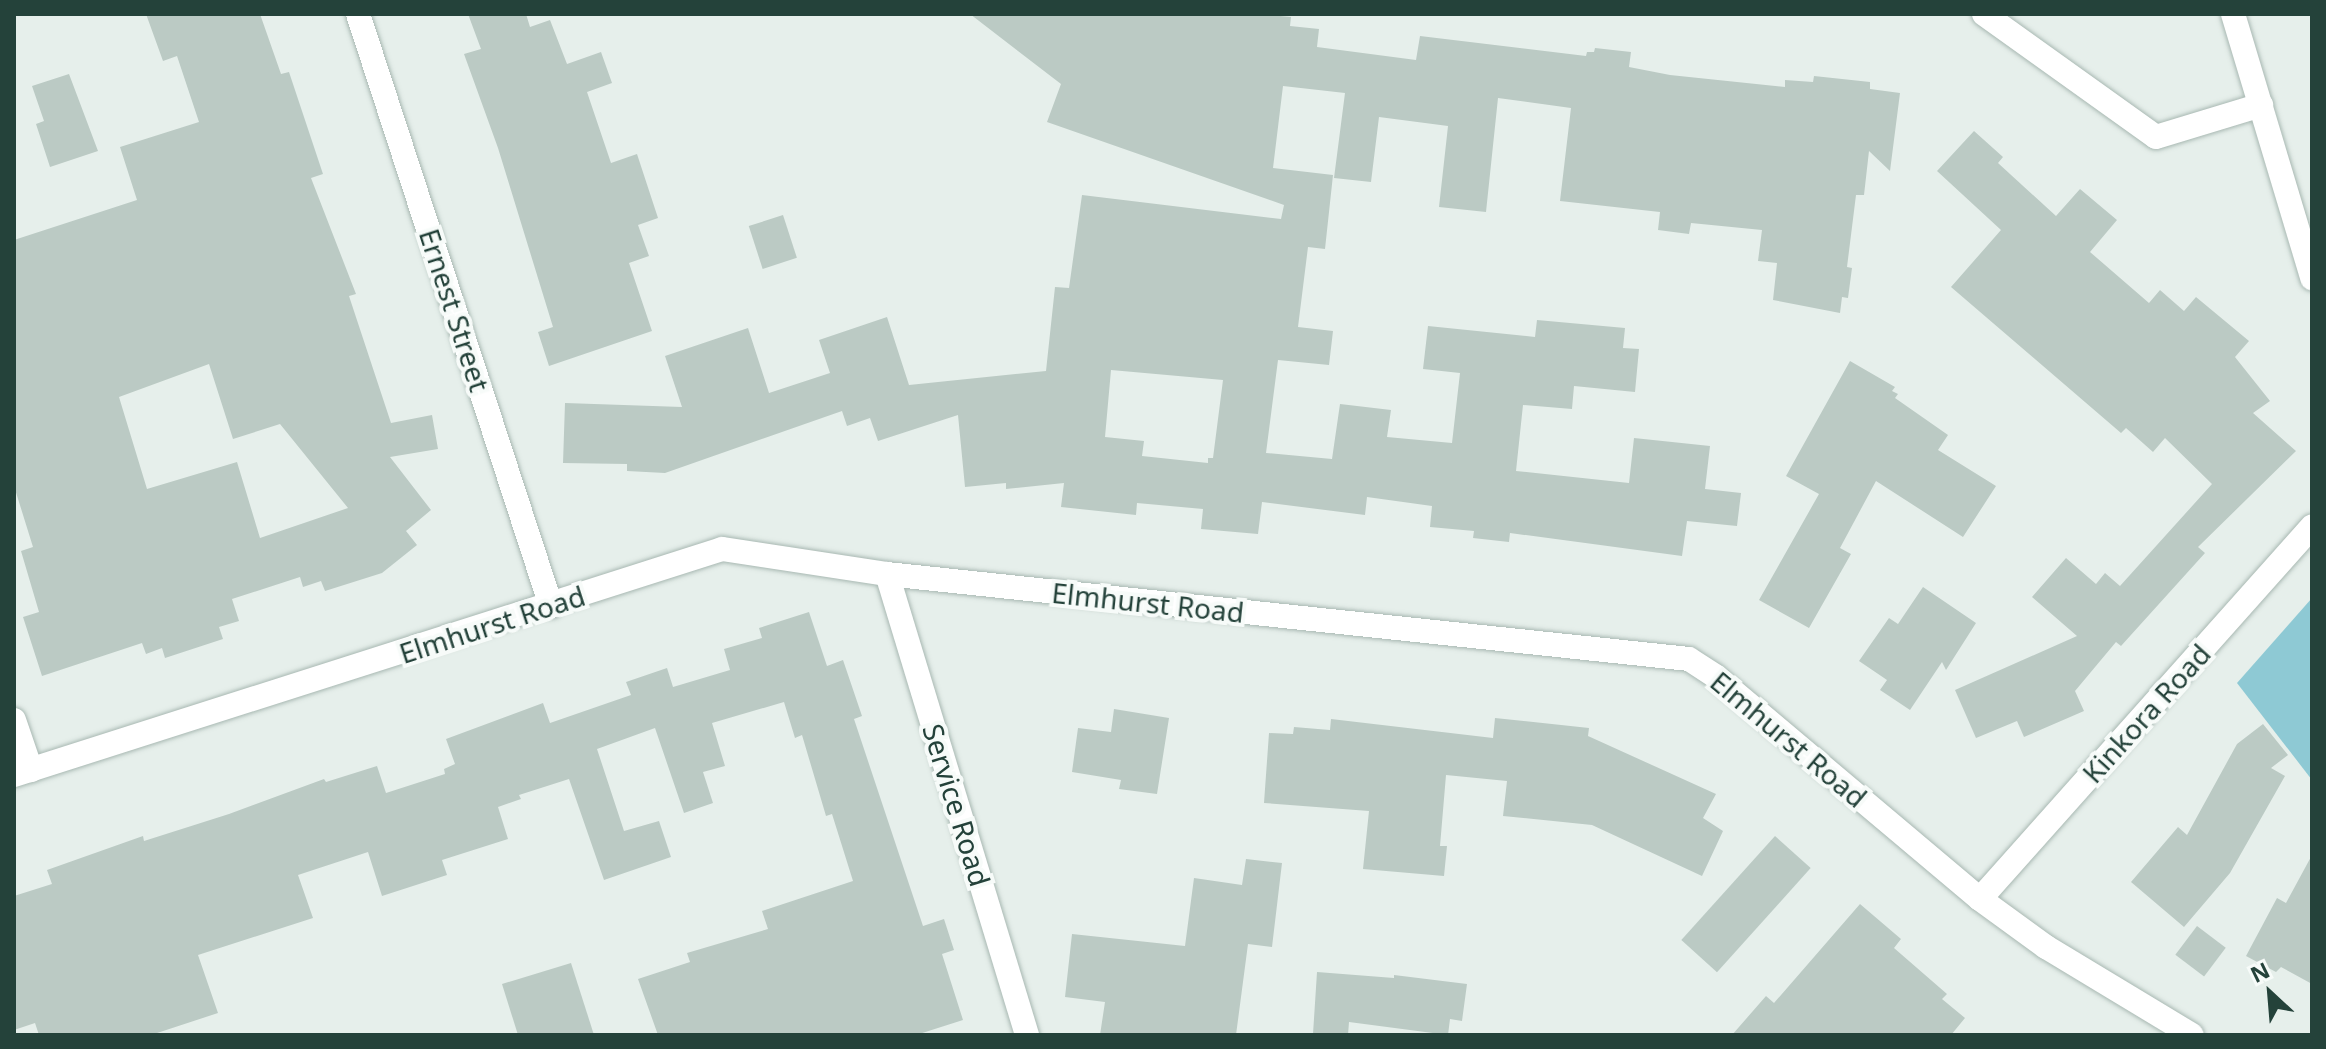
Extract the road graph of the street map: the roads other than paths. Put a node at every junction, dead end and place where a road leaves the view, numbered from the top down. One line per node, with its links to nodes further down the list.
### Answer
1 (358, 14): 8 (street, Ernest Street)
2 (1984, 14): 4 (street)
3 (2233, 14): 4 (street)
4 (2261, 105): 5 (street)
5 (2312, 278)
6 (2312, 527): 11 (street, Kinkora Road)
7 (887, 574): 8 (street, Elmhurst Road); 11 (street, Elmhurst Road); 12 (street, Service Road)
8 (551, 606): 10 (street, Elmhurst Road)
9 (14, 720): 10 (street)
10 (22, 772)
11 (1980, 899): 13 (street, Elmhurst Road)
12 (1027, 1035)
13 (2192, 1035)

